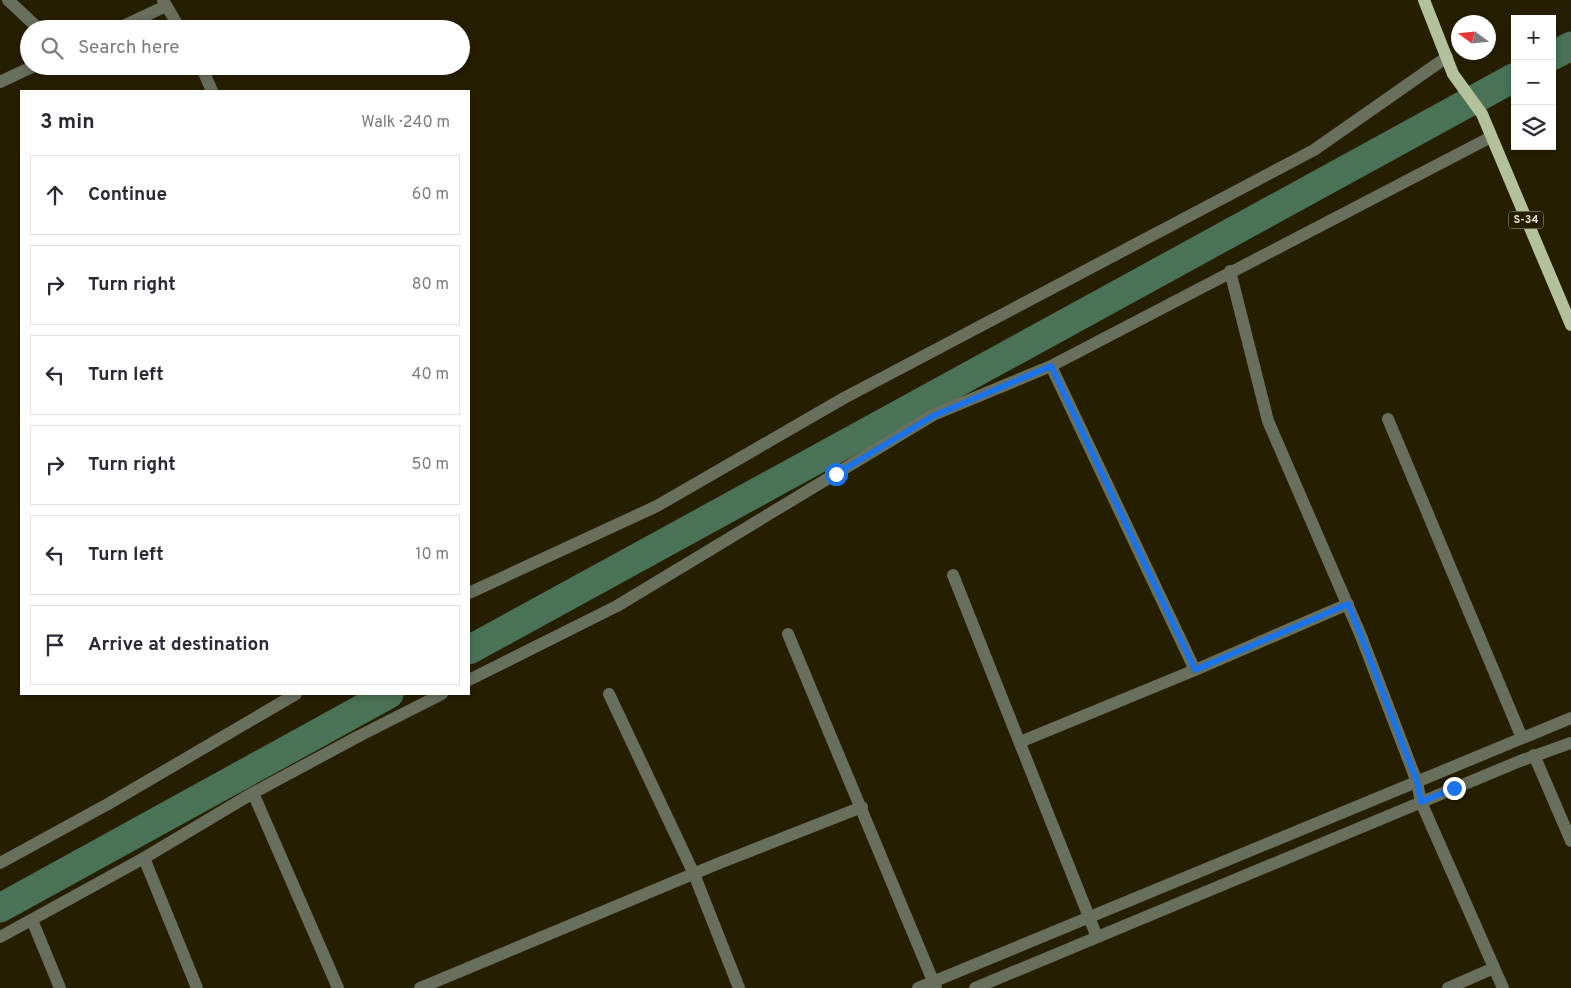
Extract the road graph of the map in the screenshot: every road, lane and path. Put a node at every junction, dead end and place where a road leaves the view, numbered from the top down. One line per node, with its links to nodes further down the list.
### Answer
1 (8, 0): 4 (street)
2 (1424, 0): 7 (main road, S-34)
3 (165, 3): 5 (street); 6 (street)
4 (29, 20)
5 (134, 20)
6 (175, 20)
7 (1447, 57): 12 (main road, S-34); 18 (street)
8 (20, 73): 10 (street)
9 (205, 75): 11 (street)
10 (0, 82)
11 (212, 90)
12 (1491, 137): 13 (street); 14 (main road, S-34)
13 (1230, 272): 15 (street); 19 (street)
14 (1571, 324)
15 (1051, 366): 21 (street); 22 (street)
16 (1388, 419): 27 (street)
17 (953, 575): 28 (street)
18 (470, 593)
19 (1348, 604): 21 (street); 31 (street)
20 (788, 634): 34 (street)
21 (1195, 670): 28 (street)
22 (470, 680)
23 (609, 694): 38 (street)
24 (294, 695): 37 (street)
25 (440, 695): 32 (street)
26 (1571, 718): 27 (street)
27 (1522, 738): 31 (street)
28 (1020, 742): 39 (street)
29 (1571, 743): 30 (street)
30 (1534, 755): 33 (street); 35 (street)
31 (1417, 782): 33 (street); 39 (street)
32 (253, 793): 36 (street); 47 (street)
33 (1421, 802): 42 (street); 43 (street)
34 (862, 807): 38 (street); 44 (street)
35 (1571, 841)
36 (144, 858): 40 (street); 46 (street)
37 (0, 863)
38 (694, 874): 48 (street); 49 (street)
39 (1089, 918): 42 (street); 44 (street)
40 (32, 920): 41 (street); 45 (street)
41 (0, 937)
42 (1097, 937): 51 (street)
43 (1494, 968): 52 (street); 53 (street)
44 (936, 985): 50 (street)
45 (60, 988)
46 (196, 988)
47 (338, 988)
48 (420, 988)
49 (739, 988)
50 (918, 988)
51 (976, 988)
52 (1448, 988)
53 (1503, 988)

